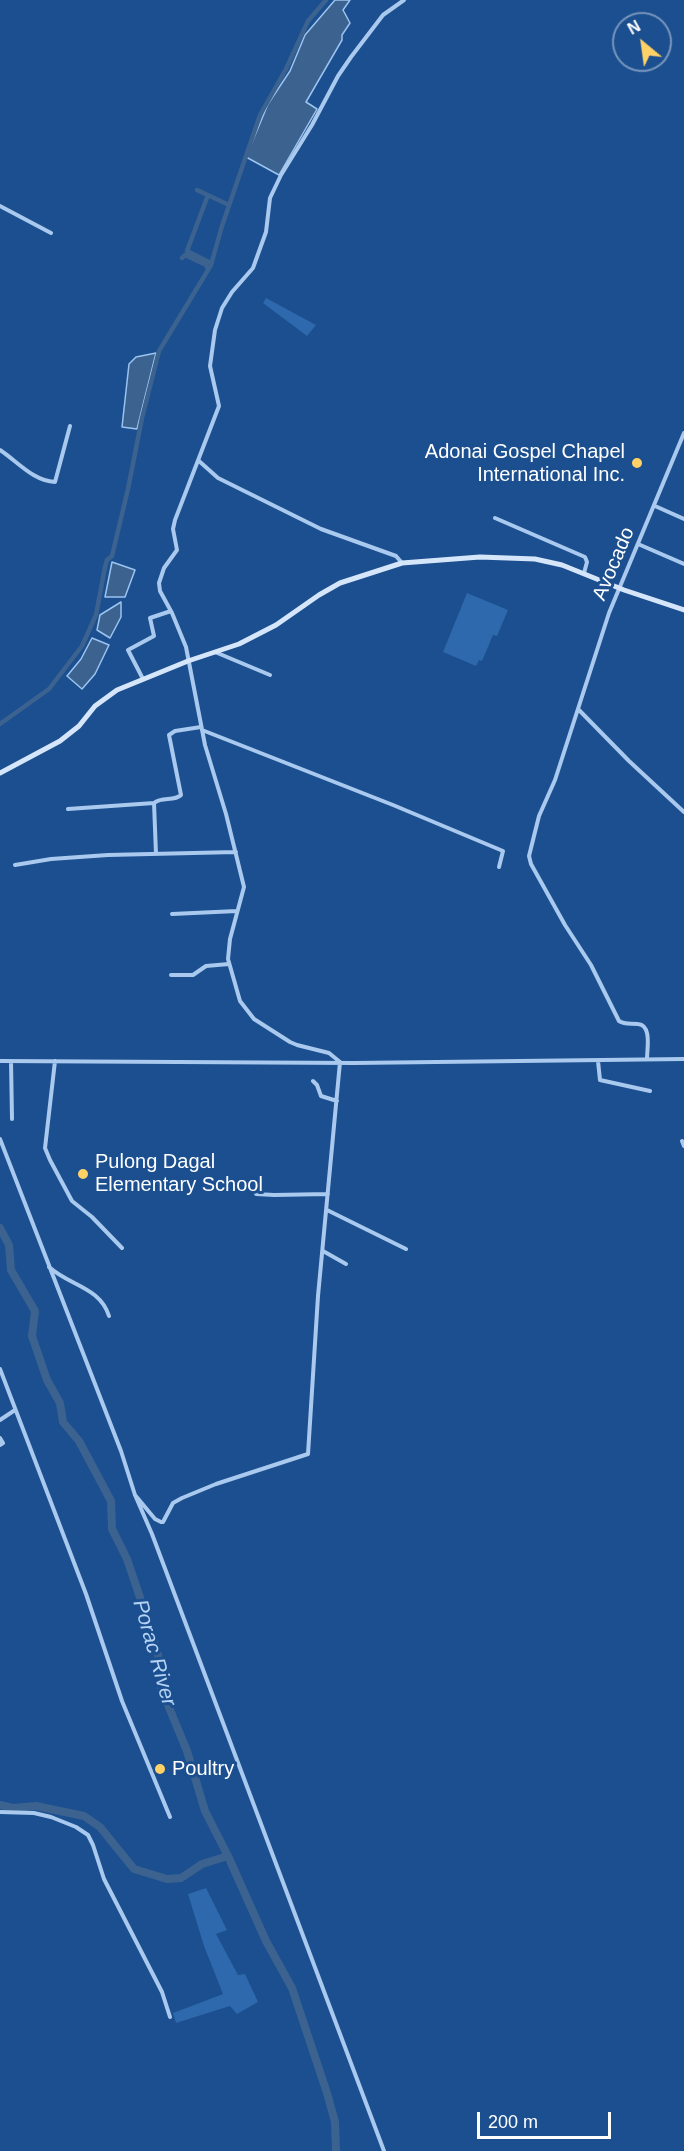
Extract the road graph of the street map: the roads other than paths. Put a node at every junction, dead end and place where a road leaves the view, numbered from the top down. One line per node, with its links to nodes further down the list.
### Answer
1 (404, 0): 7 (street)
2 (0, 206): 3 (street)
3 (51, 234)
4 (70, 426): 6 (street)
5 (684, 434): 8 (street, Avocado)
6 (0, 450)
7 (199, 461): 12 (street); 17 (street)
8 (655, 506): 10 (street); 11 (street, Avocado)
9 (495, 518): 14 (street)
10 (684, 519)
11 (638, 544): 13 (street); 15 (street, Avocado)
12 (402, 563): 14 (street); 18 (street)
13 (684, 564)
14 (584, 573): 15 (street)
15 (619, 588): 16 (street); 22 (street, Avocado)
16 (684, 610)
17 (171, 611): 19 (street); 21 (street)
18 (215, 652): 19 (street); 20 (street)
19 (188, 661): 21 (street); 23 (street)
20 (270, 675)
21 (143, 679): 24 (street)
22 (578, 709): 27 (street); 36 (street, Avocado)
23 (202, 728): 25 (street); 28 (street); 31 (street)
24 (0, 773)
25 (154, 803): 26 (street); 29 (street)
26 (68, 809)
27 (684, 812)
28 (236, 852): 29 (street); 32 (street)
29 (156, 854): 30 (street)
30 (15, 865)
31 (499, 867)
32 (237, 911): 33 (street); 34 (street)
33 (172, 914)
34 (229, 964): 35 (street); 42 (street)
35 (171, 975)
36 (647, 1059): 37 (street); 41 (street)
37 (684, 1059)
38 (0, 1061): 39 (street)
39 (11, 1061): 40 (street); 46 (street)
40 (56, 1061): 42 (street); 53 (street)
41 (598, 1061): 42 (street); 44 (street)
42 (340, 1062): 45 (street)
43 (313, 1081): 45 (street)
44 (650, 1091)
45 (337, 1101): 51 (street)
46 (12, 1119)
47 (0, 1139): 57 (street)
48 (682, 1141): 49 (street)
49 (684, 1146)
50 (256, 1194): 51 (street)
51 (328, 1194): 52 (street)
52 (327, 1210): 54 (street); 55 (street)
53 (122, 1248)
54 (406, 1249)
55 (323, 1251): 56 (street); 65 (street)
56 (346, 1264)
57 (49, 1266): 58 (street); 65 (street)
58 (109, 1316)
59 (0, 1369): 60 (street)
60 (2, 1379): 61 (street)
61 (15, 1410): 62 (street); 67 (street)
62 (0, 1420)
63 (0, 1438): 64 (street)
64 (0, 1445)
65 (135, 1495): 69 (street)
66 (0, 1812): 68 (street)
67 (170, 1817)
68 (170, 2016)
69 (384, 2151)

